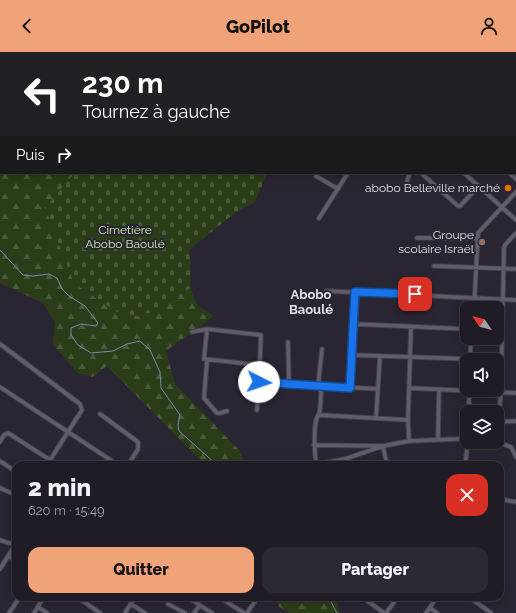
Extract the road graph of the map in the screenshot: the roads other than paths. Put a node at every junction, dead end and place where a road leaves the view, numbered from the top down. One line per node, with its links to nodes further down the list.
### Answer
1 (316, 174): 8 (street)
2 (347, 174): 8 (street)
3 (410, 174): 6 (street)
4 (422, 174): 7 (street)
5 (465, 174): 7 (street)
6 (407, 181)
7 (479, 186): 10 (street)
8 (338, 189): 11 (street)
9 (516, 192): 10 (street)
10 (502, 207): 12 (street); 15 (street)
11 (319, 218)
12 (516, 220)
13 (516, 233): 18 (street)
14 (417, 238): 15 (street)
15 (477, 238): 17 (street)
16 (434, 266): 17 (street)
17 (476, 268): 18 (street); 22 (street)
18 (505, 269): 19 (street); 23 (street)
19 (516, 269)
20 (326, 292): 21 (street)
21 (355, 292): 22 (street); 26 (street)
22 (475, 297): 23 (street); 25 (street)
23 (504, 299): 24 (street); 34 (street)
24 (516, 300)
25 (475, 301)
26 (354, 324): 27 (street); 35 (street)
27 (411, 327): 29 (street); 37 (street)
28 (207, 329): 30 (street); 38 (street); 40 (street)
29 (460, 329)
30 (192, 332)
31 (288, 342): 42 (street)
32 (0, 344): 60 (street)
33 (322, 350): 43 (street)
34 (502, 353)
35 (352, 356): 36 (street); 45 (street)
36 (380, 356): 37 (street); 47 (street)
37 (410, 358): 39 (street); 46 (street)
38 (207, 360): 40 (street); 53 (street)
39 (460, 360)
40 (259, 365): 41 (street)
41 (259, 382): 42 (street); 52 (street)
42 (289, 385): 43 (street)
43 (320, 386): 45 (street); 55 (street)
44 (0, 388): 60 (street)
45 (350, 388): 47 (street)
46 (409, 388): 48 (street); 57 (street)
47 (378, 389): 56 (street)
48 (439, 390): 49 (street); 61 (street)
49 (460, 391)
50 (504, 392): 51 (street)
51 (516, 393)
52 (257, 410)
53 (227, 411)
54 (100, 414): 76 (street)
55 (319, 415): 56 (street); 66 (street)
56 (376, 418): 57 (street)
57 (408, 420): 63 (street)
58 (516, 421): 59 (street)
59 (504, 422)
60 (68, 433): 73 (street); 75 (street)
61 (438, 439): 62 (street); 63 (street)
62 (460, 439)
63 (409, 441): 68 (street)
64 (0, 442): 73 (street)
65 (504, 443): 69 (street)
66 (314, 445): 67 (street); 77 (street)
67 (352, 446): 68 (street); 71 (street)
68 (383, 446): 71 (street); 79 (street)
69 (514, 448): 72 (street)
70 (467, 449): 80 (street)
71 (354, 456): 78 (street)
72 (516, 456)
73 (50, 460)
74 (0, 461): 81 (street)
75 (112, 461)
76 (130, 461)
77 (315, 461)
78 (334, 461)
79 (386, 461)
80 (466, 461)
81 (12, 469)
82 (0, 488): 83 (street)
83 (12, 493)
84 (504, 500): 85 (street)
85 (516, 502)
86 (0, 540): 87 (street)
87 (12, 544)
88 (12, 550): 89 (street)
89 (9, 555): 90 (street); 91 (street)
90 (12, 558)
91 (0, 569)
92 (17, 601): 108 (street)
93 (42, 601): 106 (street)
94 (83, 601): 111 (street)
95 (132, 601): 112 (street)
96 (134, 601): 113 (street)
97 (194, 601): 105 (street)
98 (225, 601): 117 (street)
99 (255, 601): 118 (street)
100 (368, 601): 119 (street)
101 (395, 601): 119 (street)
102 (434, 601): 107 (street)
103 (474, 601): 122 (street)
104 (168, 604): 114 (street)
105 (200, 605): 115 (street); 116 (street)
106 (38, 607): 109 (street); 110 (street)
107 (430, 608): 120 (street); 121 (street)
108 (9, 613)
109 (34, 613)
110 (47, 613)
111 (100, 613)
112 (125, 613)
113 (145, 613)
114 (185, 613)
115 (194, 613)
116 (212, 613)
117 (244, 613)
118 (247, 613)
119 (385, 613)
120 (426, 613)
121 (437, 613)
122 (491, 613)

